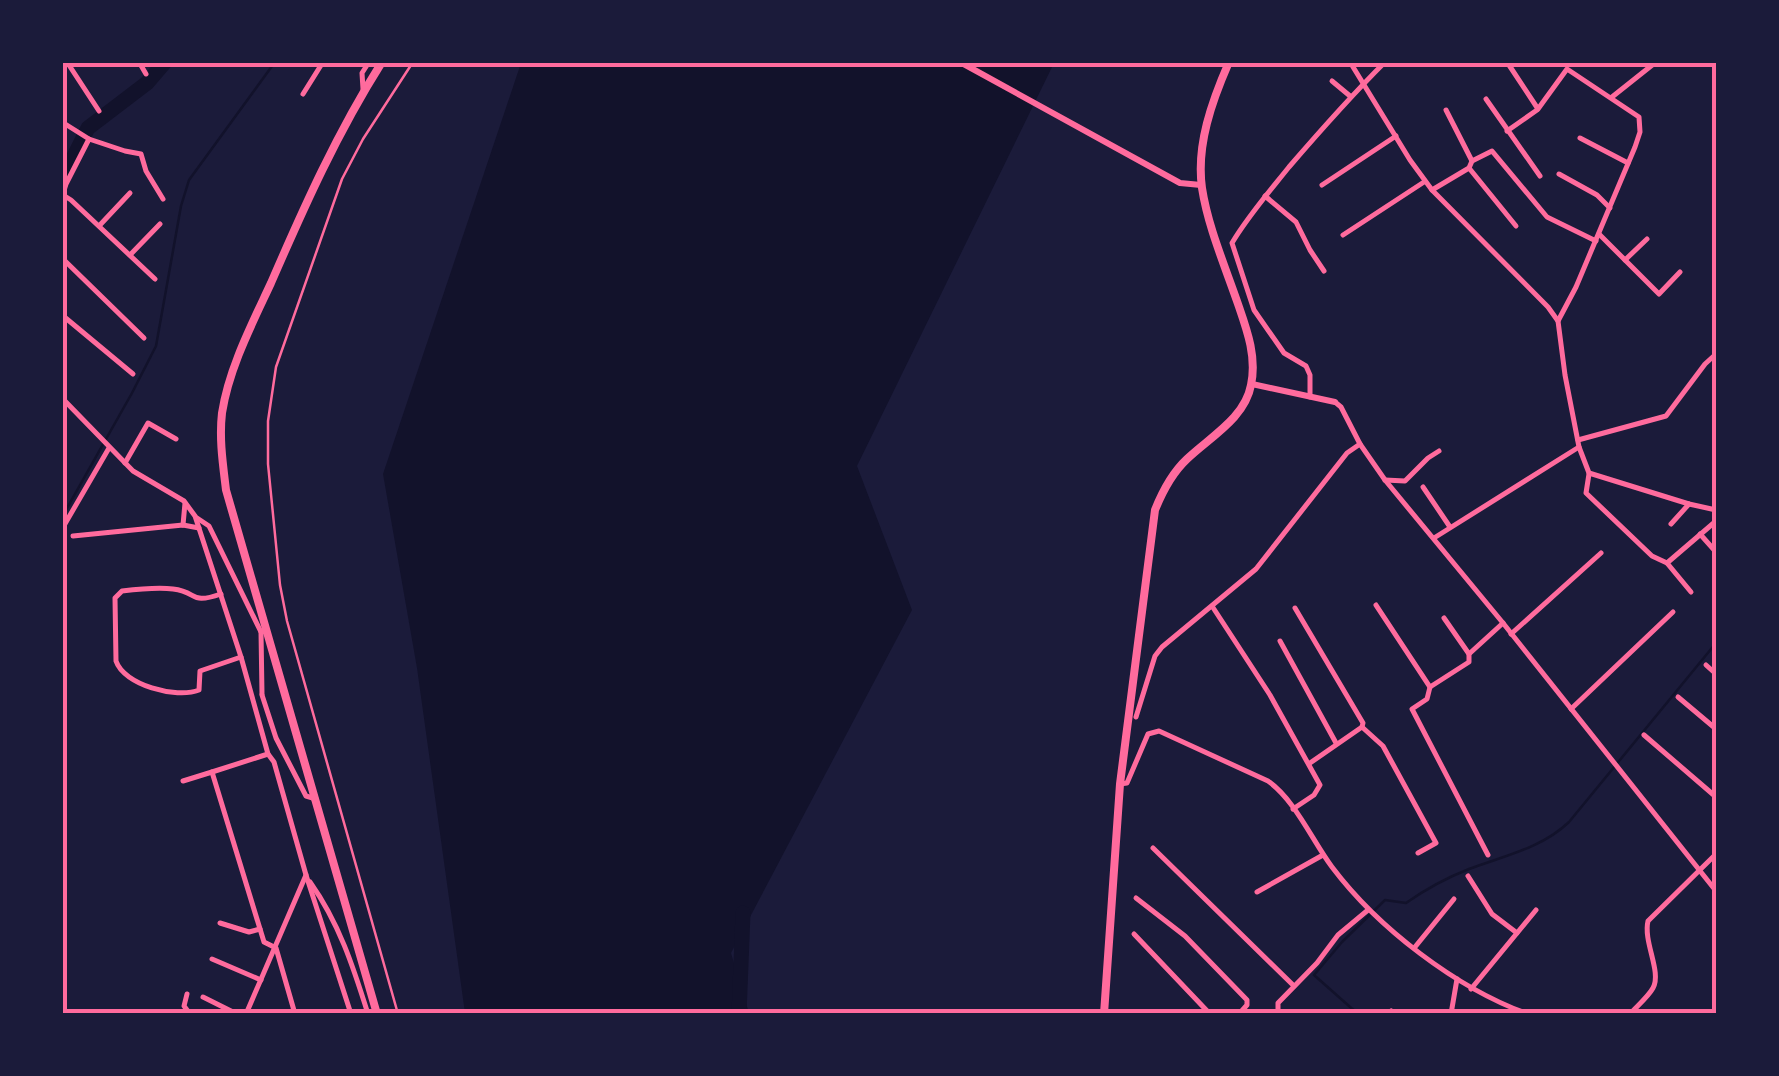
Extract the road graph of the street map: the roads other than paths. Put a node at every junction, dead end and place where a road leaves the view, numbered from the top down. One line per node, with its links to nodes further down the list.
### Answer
1 (67, 62): 24 (street)
2 (140, 62): 14 (street)
3 (324, 62): 18 (street)
4 (369, 62): 17 (street)
5 (382, 62): 17 (main road)
6 (960, 62): 35 (street)
7 (1228, 62): 35 (main road)
8 (1350, 62): 16 (street)
9 (1385, 62): 16 (street)
10 (1507, 62): 22 (street)
11 (1560, 62): 13 (street)
12 (1656, 62): 20 (street)
13 (1567, 69): 20 (street); 22 (street)
14 (146, 74)
15 (1332, 81): 19 (street)
16 (1363, 82): 19 (street); 28 (street)
17 (363, 92): 97 (main road)
18 (303, 94)
19 (1350, 96): 40 (street)
20 (1612, 97): 31 (street)
21 (1486, 98): 26 (street)
22 (1538, 109): 26 (street)
23 (1446, 110): 30 (street)
24 (99, 111)
25 (62, 122): 27 (street)
26 (1507, 131): 33 (street)
27 (85, 136): 39 (street); 41 (street)
28 (1396, 136): 34 (street); 36 (street)
29 (1580, 138): 31 (street)
30 (1470, 164): 37 (street); 45 (street); 47 (street)
31 (1628, 164): 42 (street)
32 (1559, 174): 42 (street)
33 (1540, 176)
34 (1425, 181): 37 (street); 46 (street)
35 (1201, 185): 60 (main road)
36 (1322, 185)
37 (1432, 190): 56 (street)
38 (130, 193): 44 (street)
39 (63, 196): 44 (street)
40 (1265, 196): 52 (street); 61 (street)
41 (163, 199)
42 (1610, 208): 47 (street)
43 (160, 224): 49 (street)
44 (99, 226): 49 (street)
45 (1516, 226)
46 (1343, 235)
47 (1597, 238): 51 (street); 56 (street)
48 (1646, 239): 51 (street)
49 (130, 255): 54 (street)
50 (62, 258): 57 (street)
51 (1625, 260): 53 (street)
52 (1324, 271)
53 (1680, 272)
54 (155, 279)
55 (62, 315): 59 (street)
56 (1558, 321): 65 (street)
57 (144, 338)
58 (1716, 354): 65 (street)
59 (133, 374)
60 (1252, 384): 61 (street); 118 (main road)
61 (1310, 396): 63 (street)
62 (62, 398): 67 (street)
63 (1335, 402): 66 (street)
64 (176, 439): 69 (street)
65 (1579, 443): 70 (street); 80 (street)
66 (1360, 444): 71 (street); 91 (street)
67 (108, 446): 69 (street); 82 (street)
68 (1439, 451): 71 (street)
69 (125, 463): 73 (street)
70 (1589, 473): 74 (street); 88 (street)
71 (1385, 480): 85 (street)
72 (1424, 487): 80 (street)
73 (184, 501): 76 (street); 79 (street)
74 (1689, 504): 75 (street); 78 (street)
75 (1716, 510)
76 (195, 516): 81 (street); 97 (street)
77 (1716, 520): 83 (street)
78 (1672, 524)
79 (183, 525): 81 (street); 84 (street)
80 (1450, 527): 85 (street)
81 (200, 528): 90 (street)
82 (62, 529)
83 (1700, 534): 86 (street); 88 (street)
84 (73, 536)
85 (1433, 539): 96 (street)
86 (1716, 552)
87 (1602, 553): 98 (street)
88 (1666, 564): 89 (street)
89 (1690, 592)
90 (221, 594): 101 (street); 101 (street)
91 (1212, 604): 109 (street); 115 (street)
92 (1376, 605): 104 (street)
93 (1296, 608): 110 (street)
94 (1673, 612): 108 (street)
95 (1444, 618): 100 (street)
96 (1502, 623): 98 (street); 100 (street)
97 (264, 631): 105 (street); 120 (main road)
98 (1511, 634): 108 (street)
99 (1280, 641): 113 (street)
100 (1470, 654): 104 (street)
101 (241, 657): 106 (street)
102 (1706, 665): 103 (street)
103 (1716, 674)
104 (1430, 687): 124 (street)
105 (262, 695): 106 (street); 120 (street)
106 (252, 697): 114 (street)
107 (1678, 697): 111 (street)
108 (1571, 709): 127 (street)
109 (1136, 717)
110 (1362, 727): 113 (street); 123 (street)
111 (1716, 729)
112 (1644, 734): 119 (street)
113 (1336, 745): 115 (street)
114 (268, 754): 116 (street); 128 (street)
115 (1310, 763): 121 (street)
116 (212, 772): 117 (street); 137 (street)
117 (183, 781)
118 (1120, 784): 121 (street); 156 (main road)
119 (1716, 797)
120 (316, 799): 155 (main road)
121 (1293, 809): 126 (street)
122 (1154, 848): 145 (street)
123 (1418, 853)
124 (1488, 854)
125 (1716, 854): 127 (street)
126 (1324, 856): 131 (street); 135 (street)
127 (1699, 870): 130 (street); 162 (street)
128 (306, 875): 141 (street); 153 (street); 154 (street)
129 (1468, 876): 138 (street)
130 (1716, 891)
131 (1258, 892)
132 (1136, 898): 158 (street)
133 (1454, 898): 140 (street)
134 (1536, 910): 138 (street)
135 (1371, 912): 140 (street); 145 (street)
136 (220, 923): 137 (street)
137 (260, 928): 141 (street)
138 (1517, 933): 146 (street)
139 (1134, 934): 157 (street)
140 (1415, 947): 143 (street)
141 (276, 948): 144 (street); 152 (street)
142 (212, 960): 144 (street)
143 (1457, 979): 146 (street); 160 (street)
144 (262, 980): 151 (street)
145 (1294, 986): 159 (street)
146 (1472, 988): 161 (street)
147 (187, 994): 149 (street)
148 (203, 997): 150 (street)
149 (190, 1014)
150 (237, 1014)
151 (246, 1014)
152 (296, 1014)
153 (351, 1014)
154 (368, 1014)
155 (378, 1014)
156 (1104, 1014)
157 (1210, 1014)
158 (1239, 1014)
159 (1278, 1014)
160 (1451, 1014)
161 (1528, 1014)
162 (1630, 1014)

